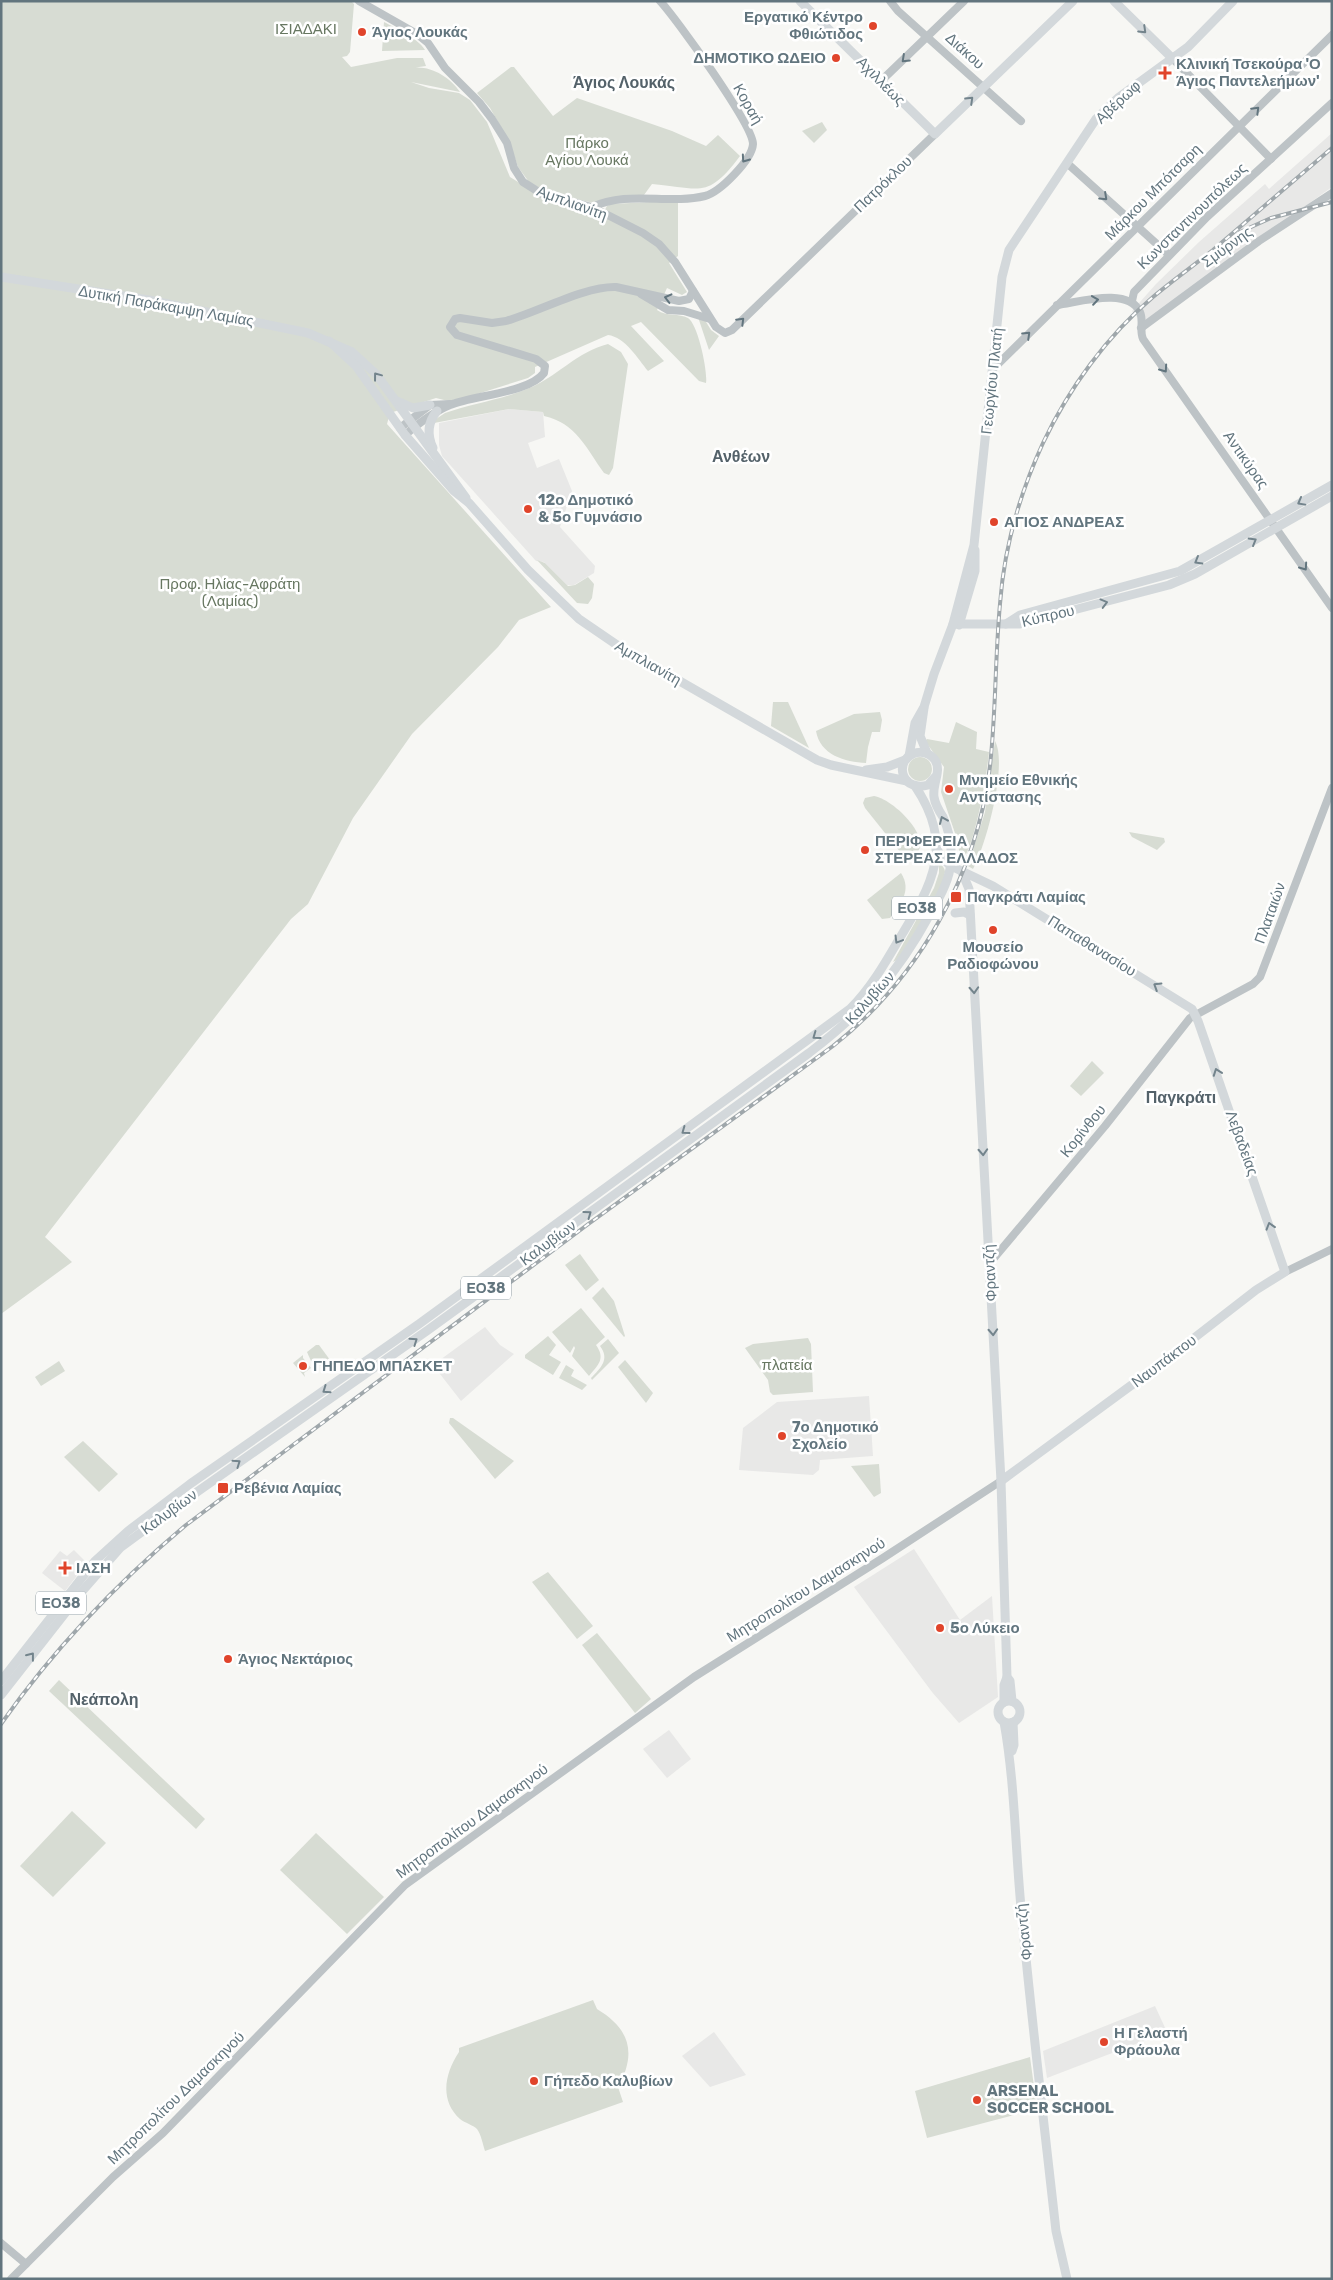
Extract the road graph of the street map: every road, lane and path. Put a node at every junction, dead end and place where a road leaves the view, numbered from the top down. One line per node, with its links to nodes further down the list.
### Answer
1 (359, 1): 21 (street, Αμπλιανίτη)
2 (660, 1): 21 (street, Κοραή, one-way to 21)
3 (800, 1): 12 (main road, Αχιλλέως)
4 (890, 1): 10 (street, Διάκου)
5 (964, 1): 10 (street)
6 (1073, 1): 13 (main road, Πατρόκλου)
7 (1114, 1): 11 (main road, one-way to 11)
8 (1233, 1): 11 (main road, Αβέρωφ / ΕΟ38)
9 (1332, 36): 16 (street, Μάρκου Μπότσαρη, one-way to 9)
10 (928, 37): 12 (street, one-way to 12); 13 (street, Διάκου)
11 (1172, 58): 16 (street); 19 (main road, Αβέρωφ / ΕΟ38)
12 (881, 81): 17 (main road, Αχιλλέως)
13 (984, 87): 15 (street, Διάκου); 17 (main road, Πατρόκλου, one-way to 13)
14 (1332, 103): 18 (street, Κωνσταντινουπόλεως)
15 (1021, 121)
16 (1240, 126): 18 (street); 23 (street, Μάρκου Μπότσαρη)
17 (935, 134): 31 (street, Πατρόκλου, one-way to 17)
18 (1271, 159): 24 (street, Κωνσταντινουπόλεως)
19 (1068, 164): 22 (main road, Αβέρωφ / ΕΟ38); 23 (street, one-way to 23)
20 (1332, 193): 32 (street, Σμύρνης)
21 (592, 207): 27 (street, Αμπλιανίτη)
22 (1027, 224): 34 (main road, Γεωργίου Πλατή / ΕΟ38)
23 (1137, 227): 24 (street); 29 (street, Μάρκου Μπότσαρη)
24 (1169, 255): 28 (street, Κωνσταντινουπόλεως)
25 (1, 278): 33 (main road, Δυτική Παράκαμψη Λαμίας)
26 (637, 292): 27 (street, one-way to 26); 30 (street); 36 (street)
27 (696, 295): 30 (street); 31 (street, Πατρόκλου)
28 (1132, 301): 29 (street, one-way to 28); 32 (street, Αντικύρας)
29 (1058, 305): 34 (street, Μάρκου Μπότσαρη, one-way to 29)
30 (684, 311): 31 (street)
31 (710, 319)
32 (1141, 328): 43 (street, Αντικύρας, one-way to 43)
33 (330, 341): 35 (main road, Δυτική Παράκαμψη Λαμίας, one-way to 33); 38 (main road, Δυτική Παράκαμψη Λαμίας)
34 (993, 369): 45 (main road, Γεωργίου Πλατή / ΕΟ38)
35 (392, 398): 36 (main road); 37 (main road, Δυτική Παράκαμψη Λαμίας)
36 (433, 408): 37 (street); 39 (main road)
37 (411, 424): 38 (street); 39 (main road, Δυτική Παράκαμψη Λαμίας)
38 (402, 431): 42 (main road, Αμπλιανίτη)
39 (438, 458): 42 (main road, Αμπλιανίτη)
40 (1332, 485): 43 (main road, Κύπρου, one-way to 43)
41 (1332, 496): 43 (main road, Κύπρου)
42 (468, 503): 49 (main road, Αμπλιανίτη)
43 (1273, 523): 44 (street, Αντικύρας, one-way to 44); 45 (main road, Κύπρου)
44 (1332, 608)
45 (956, 625): 46 (main road, Γεωργίου Πλατή / ΕΟ38)
46 (924, 707): 47 (main road, Γεωργίου Πλατή / ΕΟ38); 48 (main road, Γεωργίου Πλατή / ΕΟ38)
47 (927, 753): 48 (main road); 50 (main road, ΕΟ38)
48 (907, 758): 49 (main road, Αμπλιανίτη); 51 (main road, ΕΟ38)
49 (863, 770): 51 (main road, Αμπλιανίτη)
50 (936, 776): 51 (main road); 54 (main road, Καλυβίων / ΕΟ38, one-way to 50)
51 (911, 783): 53 (main road, Καλυβίων / ΕΟ38)
52 (1332, 788): 58 (street, Πλαταιών)
53 (936, 848): 54 (main road, Παπαθανασίου); 63 (main road, Καλυβίων / ΕΟ38, one-way to 63)
54 (951, 866): 55 (main road, Παπαθανασίου); 64 (main road, Καλυβίων / ΕΟ38, one-way to 54)
55 (962, 872): 57 (main road, Φραντζή); 58 (main road, Παπαθανασίου, one-way to 55)
56 (955, 913): 57 (main road)
57 (970, 915): 60 (main road, Φραντζή, one-way to 60)
58 (1196, 1014): 60 (street, Κορίνθου); 61 (main road, Λεβαδείας, one-way to 58)
59 (1332, 1249): 61 (street, Ναυπάκτου)
60 (989, 1264): 62 (main road, Φραντζή, one-way to 62)
61 (1285, 1272): 62 (main road, Ναυπάκτου)
62 (1000, 1481): 65 (main road, Φραντζή); 68 (street, Μητροπολίτου Δαμασκηνού)
63 (1, 1681)
64 (1, 1695)
65 (1008, 1701): 66 (main road); 66 (main road)
66 (1009, 1722): 70 (main road, Φραντζή)
67 (2, 2242): 68 (street)
68 (26, 2264): 69 (street, Μητροπολίτου Δαμασκηνού)
69 (12, 2279)
70 (1066, 2279)

